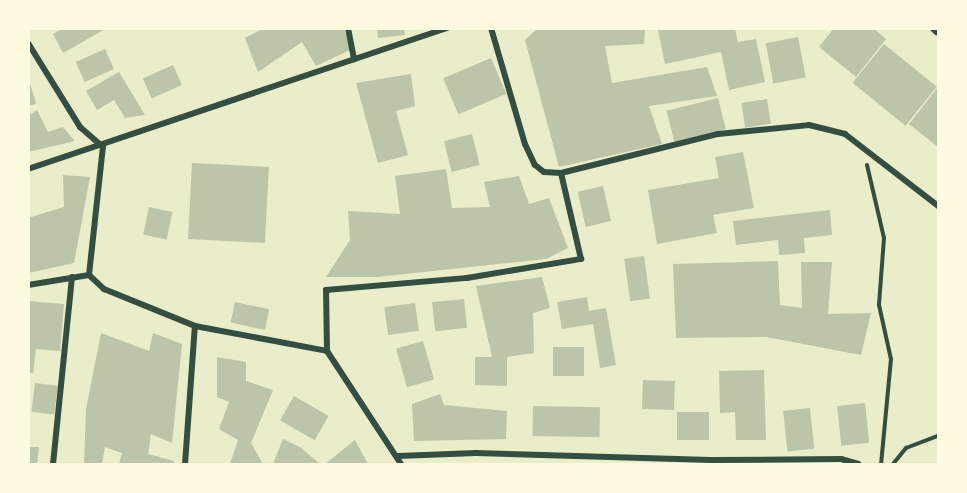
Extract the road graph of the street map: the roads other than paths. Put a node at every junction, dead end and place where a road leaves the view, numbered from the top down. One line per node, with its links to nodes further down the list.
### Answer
1 (348, 28): 5 (street)
2 (447, 28): 5 (street)
3 (491, 28): 8 (street)
4 (28, 43): 6 (street)
5 (354, 59): 6 (street)
6 (103, 147): 7 (street); 10 (street)
7 (28, 169)
8 (561, 173): 9 (street); 14 (street)
9 (939, 206)
10 (89, 275): 11 (street); 13 (street)
11 (72, 277): 12 (street); 16 (street)
12 (28, 285)
13 (195, 326): 14 (street); 17 (street)
14 (327, 351): 15 (street)
15 (398, 456): 18 (street); 19 (street)
16 (53, 465)
17 (185, 465)
18 (401, 465)
19 (858, 465)

